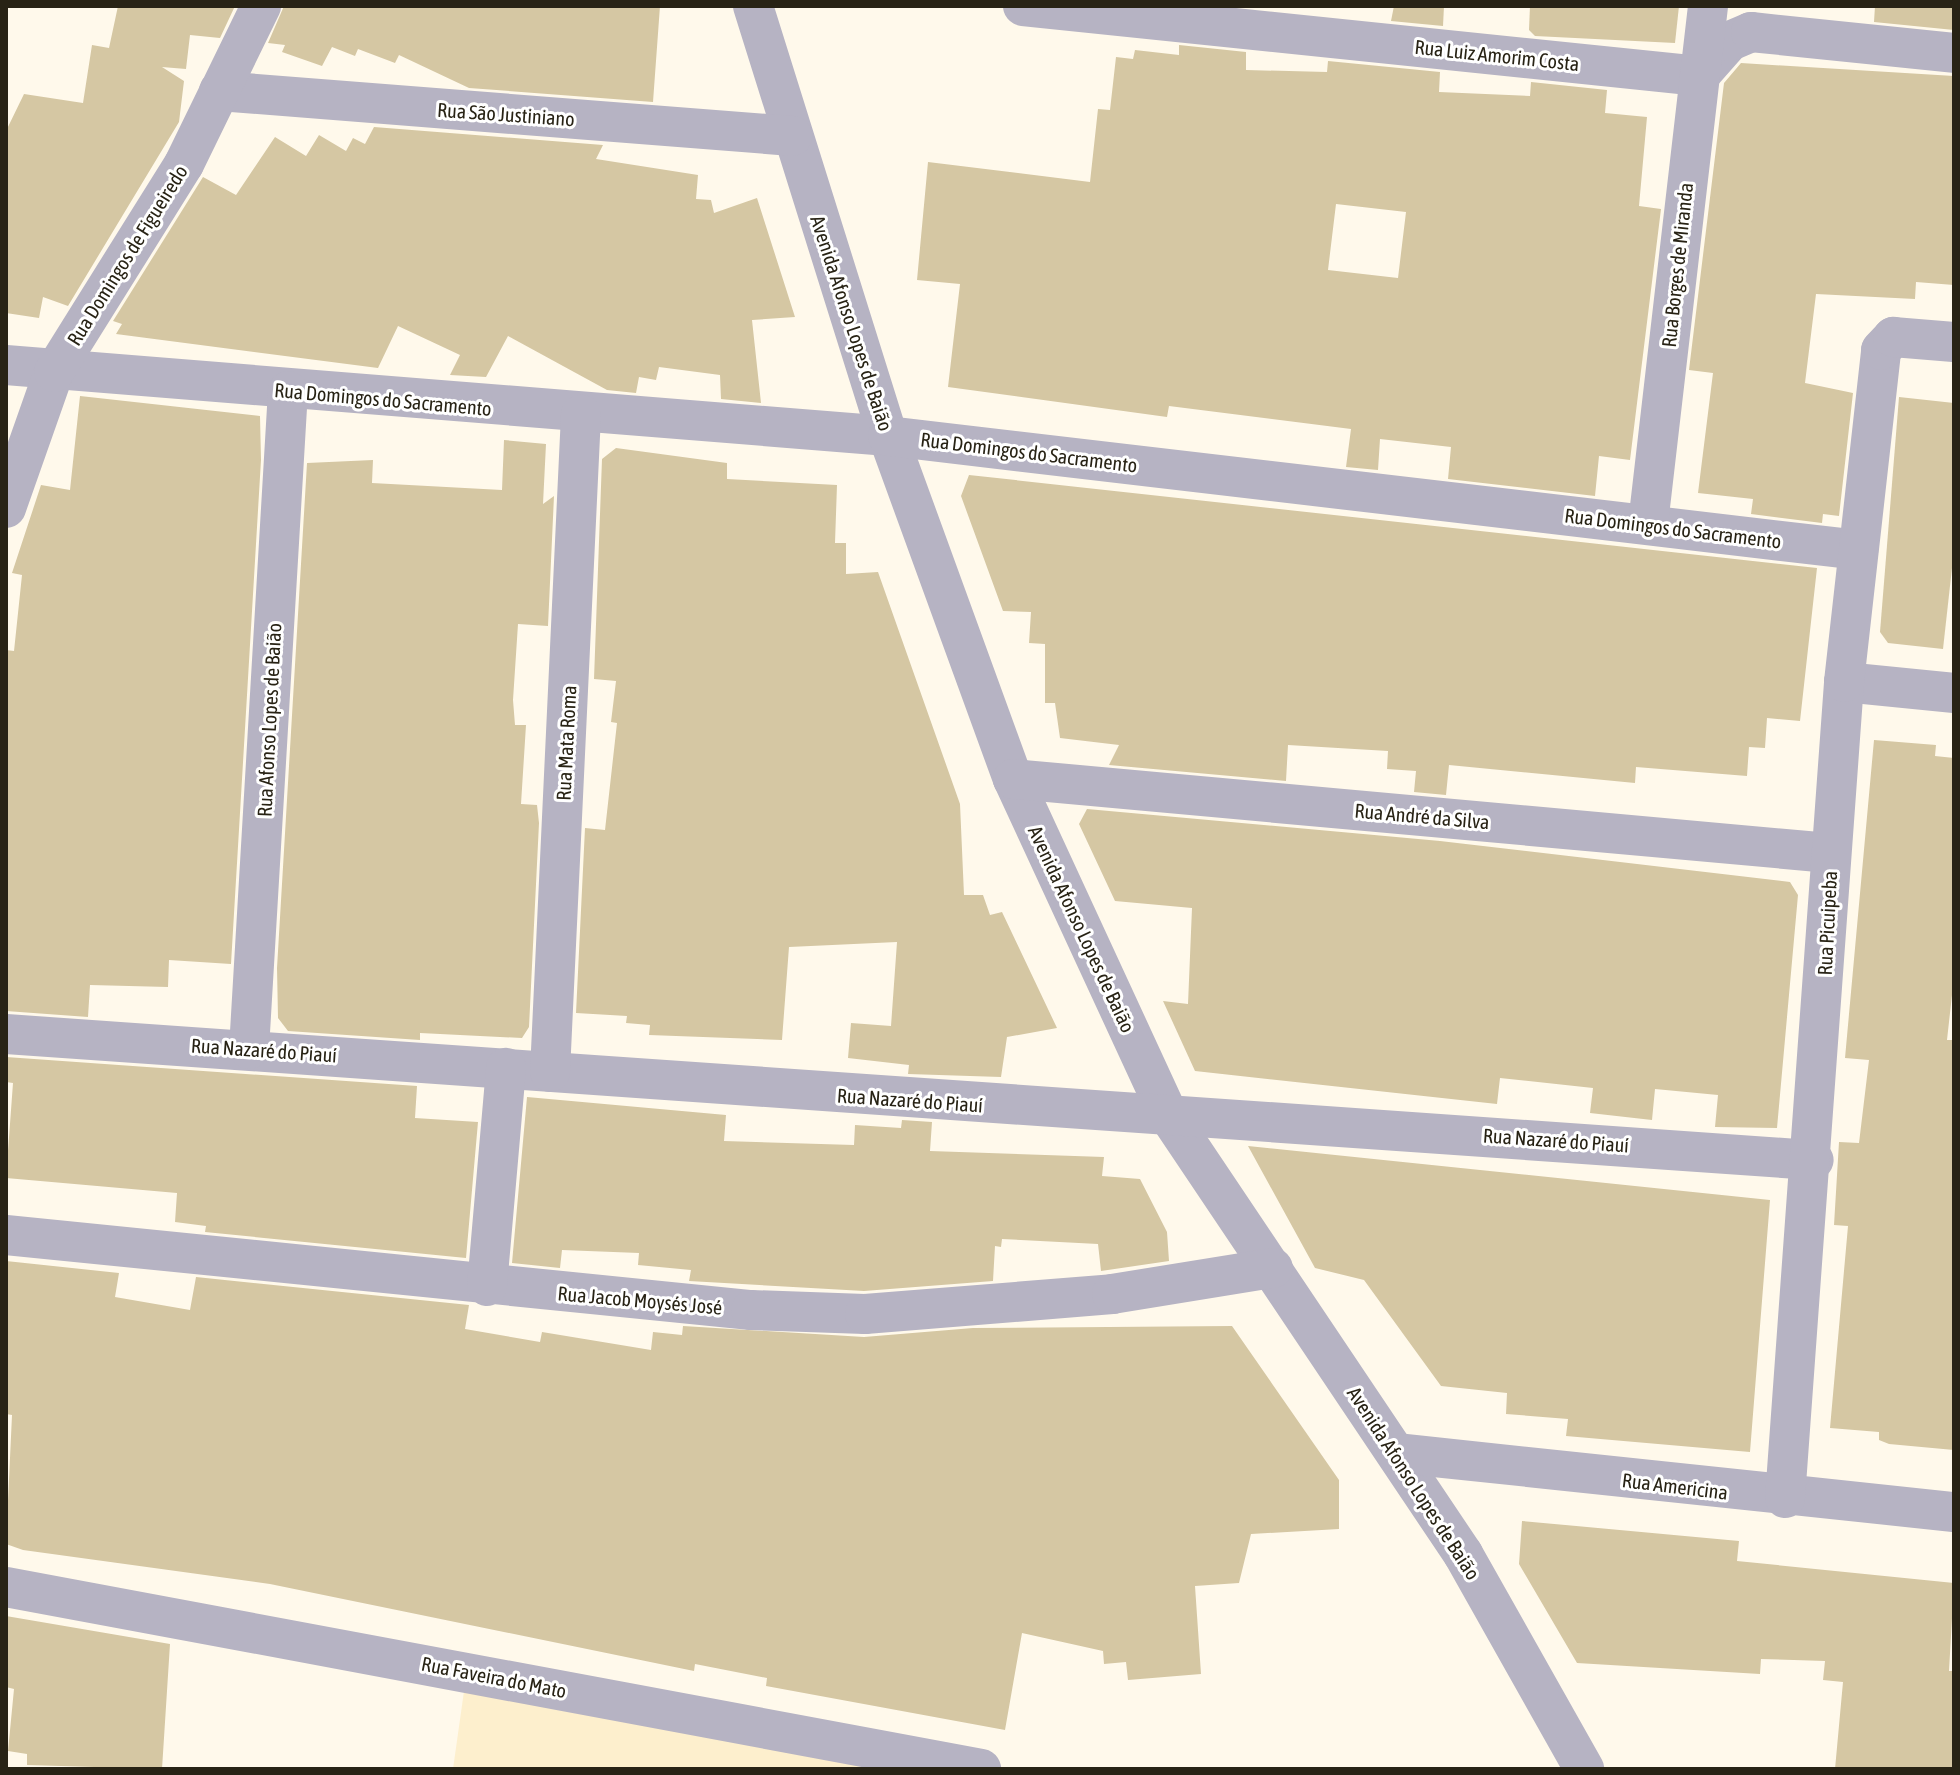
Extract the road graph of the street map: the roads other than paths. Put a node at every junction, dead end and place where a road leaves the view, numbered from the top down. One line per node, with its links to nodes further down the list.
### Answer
1 (261, 6): 7 (street, Rua Domingos de Figueiredo)
2 (753, 6): 8 (street, Avenida Afonso Lopes de Baião)
3 (1023, 6): 6 (street, Rua Luiz Amorim Costa)
4 (1708, 6): 6 (street, Rua Borges de Miranda)
5 (1954, 53): 6 (street)
6 (1699, 76): 16 (street, Rua Borges de Miranda)
7 (219, 91): 8 (street, Rua São Justiniano); 11 (street, Rua Domingos de Figueiredo)
8 (792, 136): 14 (street, Avenida Afonso Lopes de Baião)
9 (1954, 342): 17 (street, Rua Picuipeba)
10 (6, 365): 11 (street, Rua Domingos do Sacramento)
11 (54, 372): 12 (street, Rua Domingos do Sacramento); 15 (street, Rua Domingos de Figueiredo)
12 (288, 391): 13 (street, Rua Domingos do Sacramento); 23 (street, Rua Afonso Lopes de Baião)
13 (581, 415): 14 (street, Rua Domingos do Sacramento); 25 (street, Rua Mata Roma)
14 (888, 436): 16 (street, Rua Domingos do Sacramento); 20 (street, Avenida Afonso Lopes de Baião)
15 (6, 508)
16 (1648, 524): 17 (street, Rua Domingos do Sacramento)
17 (1858, 550): 18 (street, Rua Picuipeba)
18 (1844, 682): 19 (street); 21 (street, Rua Picuipeba)
19 (1954, 693)
20 (1013, 779): 21 (street, Rua André da Silva); 26 (street, Avenida Afonso Lopes de Baião)
21 (1830, 853): 27 (street, Rua Picuipeba)
22 (6, 1034): 23 (street, Rua Nazaré do Piauí)
23 (249, 1049): 24 (street, Rua Nazaré do Piauí)
24 (506, 1068): 25 (street, Rua Nazaré do Piauí); 30 (street)
25 (550, 1072): 26 (street, Rua Nazaré do Piauí)
26 (1169, 1116): 27 (street, Rua Nazaré do Piauí); 29 (street, Avenida Afonso Lopes de Baião)
27 (1814, 1160): 32 (street, Rua Picuipeba)
28 (6, 1235): 30 (street, Rua Jacob Moysés José)
29 (1273, 1268): 30 (street, Rua Jacob Moysés José); 31 (street, Avenida Afonso Lopes de Baião)
30 (487, 1286)
31 (1396, 1453): 32 (street, Rua Americina); 36 (street, Avenida Afonso Lopes de Baião)
32 (1785, 1498): 33 (street, Rua Americina)
33 (1954, 1512)
34 (6, 1587): 35 (street, Rua Faveira do Mato)
35 (981, 1769)
36 (1584, 1769)

